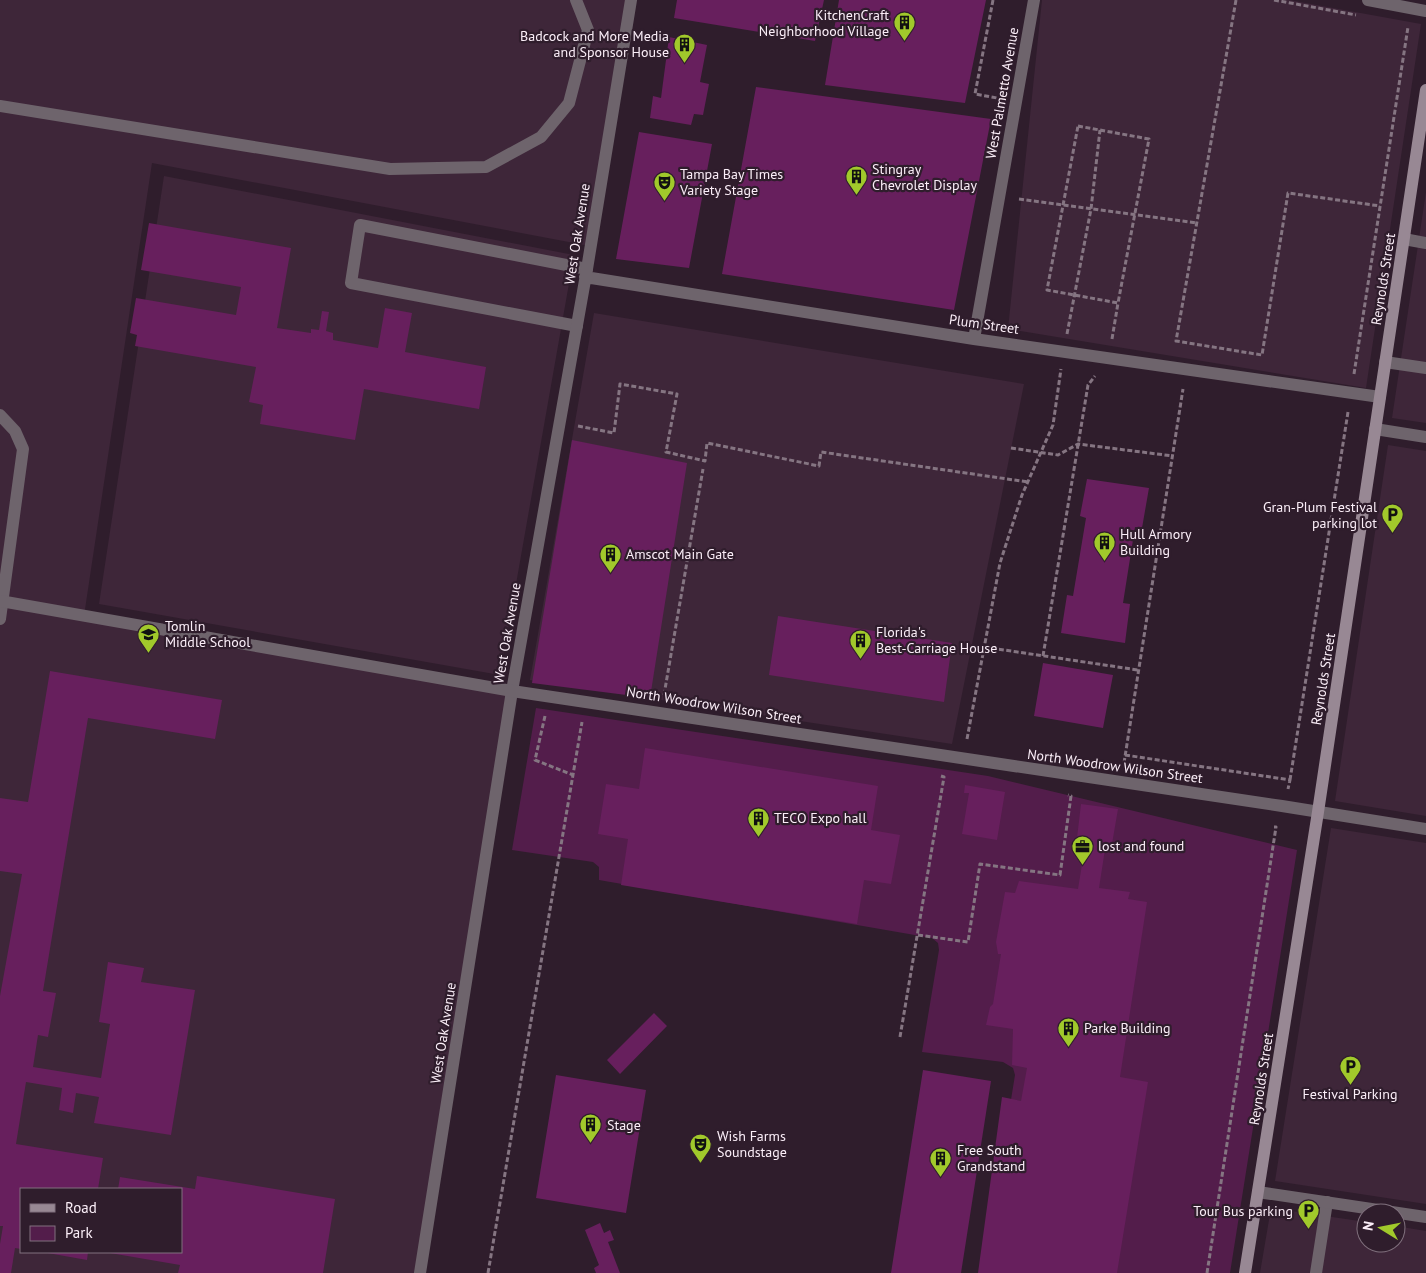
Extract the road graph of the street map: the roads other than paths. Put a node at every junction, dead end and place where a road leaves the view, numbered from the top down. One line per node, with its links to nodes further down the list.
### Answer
1 (576, 0): 7 (street)
2 (631, 0): 10 (street, West Oak Avenue)
3 (1034, 0): 12 (street, West Palmetto Avenue)
4 (1368, 0): 5 (street)
5 (1426, 11)
6 (1426, 90): 8 (main road, Reynolds Street)
7 (0, 106)
8 (1404, 239): 9 (street); 13 (main road, Reynolds Street)
9 (1426, 243)
10 (586, 273): 11 (street, West Oak Avenue); 11 (street, Plum Street); 12 (street, Plum Street)
11 (577, 326): 21 (street, West Oak Avenue)
12 (974, 338): 15 (street, Plum Street)
13 (1385, 362): 14 (street); 15 (main road, Reynolds Street)
14 (1426, 368)
15 (1380, 397): 17 (main road, Reynolds Street)
16 (0, 415): 19 (street)
17 (1375, 430): 18 (street); 22 (main road, Reynolds Street)
18 (1426, 437)
19 (1, 601): 20 (street); 21 (street, North Woodrow Wilson Street)
20 (0, 619)
21 (512, 691): 22 (street, North Woodrow Wilson Street); 27 (street, West Oak Avenue)
22 (1318, 812): 23 (street, North Woodrow Wilson Street); 24 (main road, Reynolds Street)
23 (1426, 829)
24 (1258, 1192): 25 (street); 28 (main road, Reynolds Street)
25 (1327, 1202): 26 (street); 29 (street)
26 (1426, 1217)
27 (420, 1273)
28 (1245, 1273)
29 (1316, 1273)

